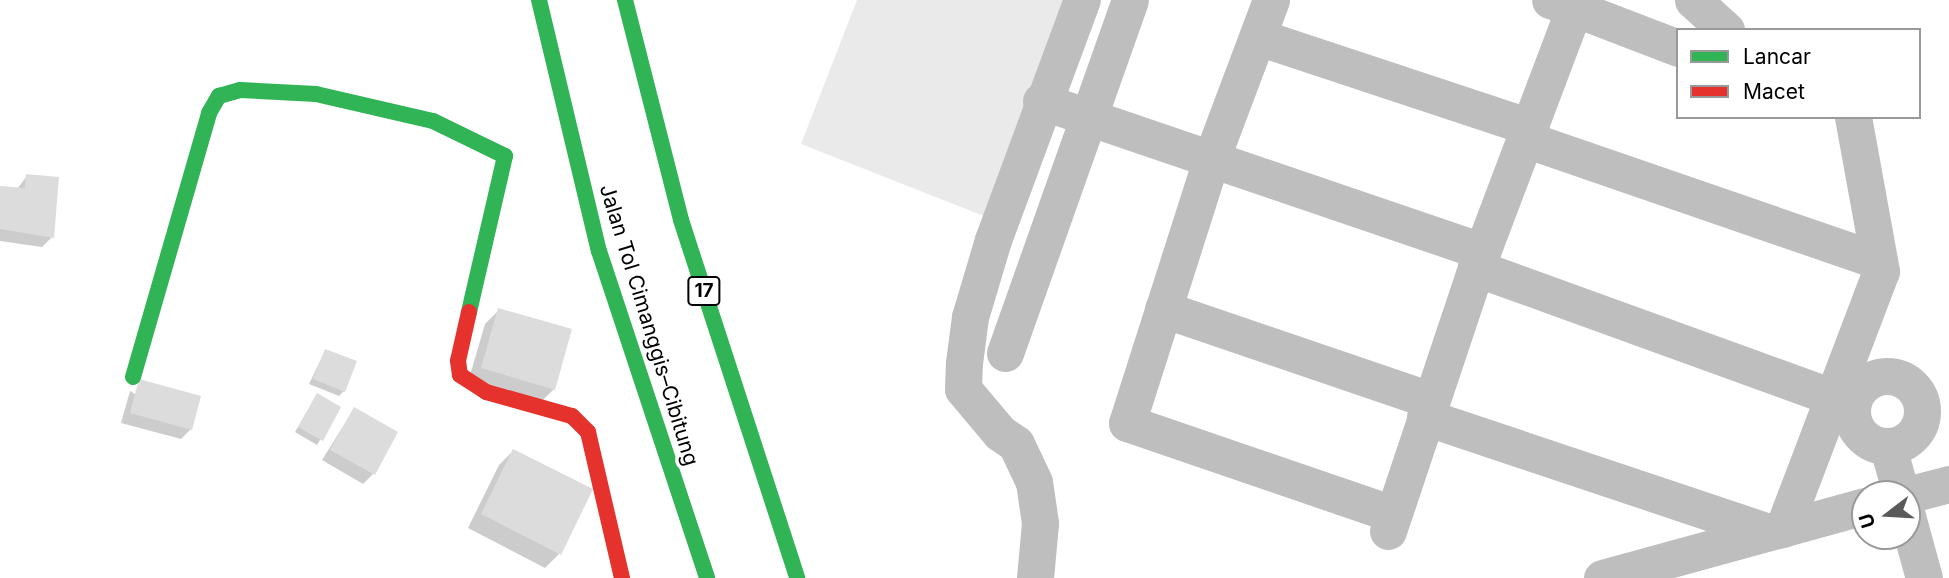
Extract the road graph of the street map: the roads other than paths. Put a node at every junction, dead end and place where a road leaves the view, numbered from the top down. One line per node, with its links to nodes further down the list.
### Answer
1 (539, 0): 31 (main road, Jalan Tol Cimanggis–Cibitung)
2 (625, 0): 32 (main road, 17)
3 (1082, 0): 11 (street)
4 (1130, 0): 12 (street)
5 (1271, 0): 9 (street)
6 (1693, 0): 8 (street)
7 (1567, 3): 10 (street); 14 (street)
8 (1724, 28)
9 (1258, 37): 14 (street); 15 (street)
10 (1676, 47)
11 (1041, 101): 12 (street); 33 (street)
12 (1085, 117): 15 (street); 19 (street)
13 (1853, 119): 17 (street)
14 (1528, 133): 16 (street); 17 (street)
15 (1211, 160): 16 (street); 18 (street)
16 (1479, 260): 21 (street); 22 (street)
17 (1879, 261): 21 (street)
18 (1163, 309): 22 (street); 22 (street)
19 (1004, 354)
20 (133, 377): 30 (main road)
21 (1842, 401): 23 (street); 23 (street); 28 (street)
22 (1428, 409): 28 (street)
23 (1888, 447): 24 (street)
24 (1897, 480)
25 (1949, 484): 26 (street)
26 (1921, 491)
27 (1851, 510): 28 (street)
28 (1776, 531): 34 (street)
29 (1916, 550): 35 (street)
30 (622, 578)
31 (707, 578)
32 (797, 578)
33 (1035, 578)
34 (1602, 578)
35 (1924, 578)

